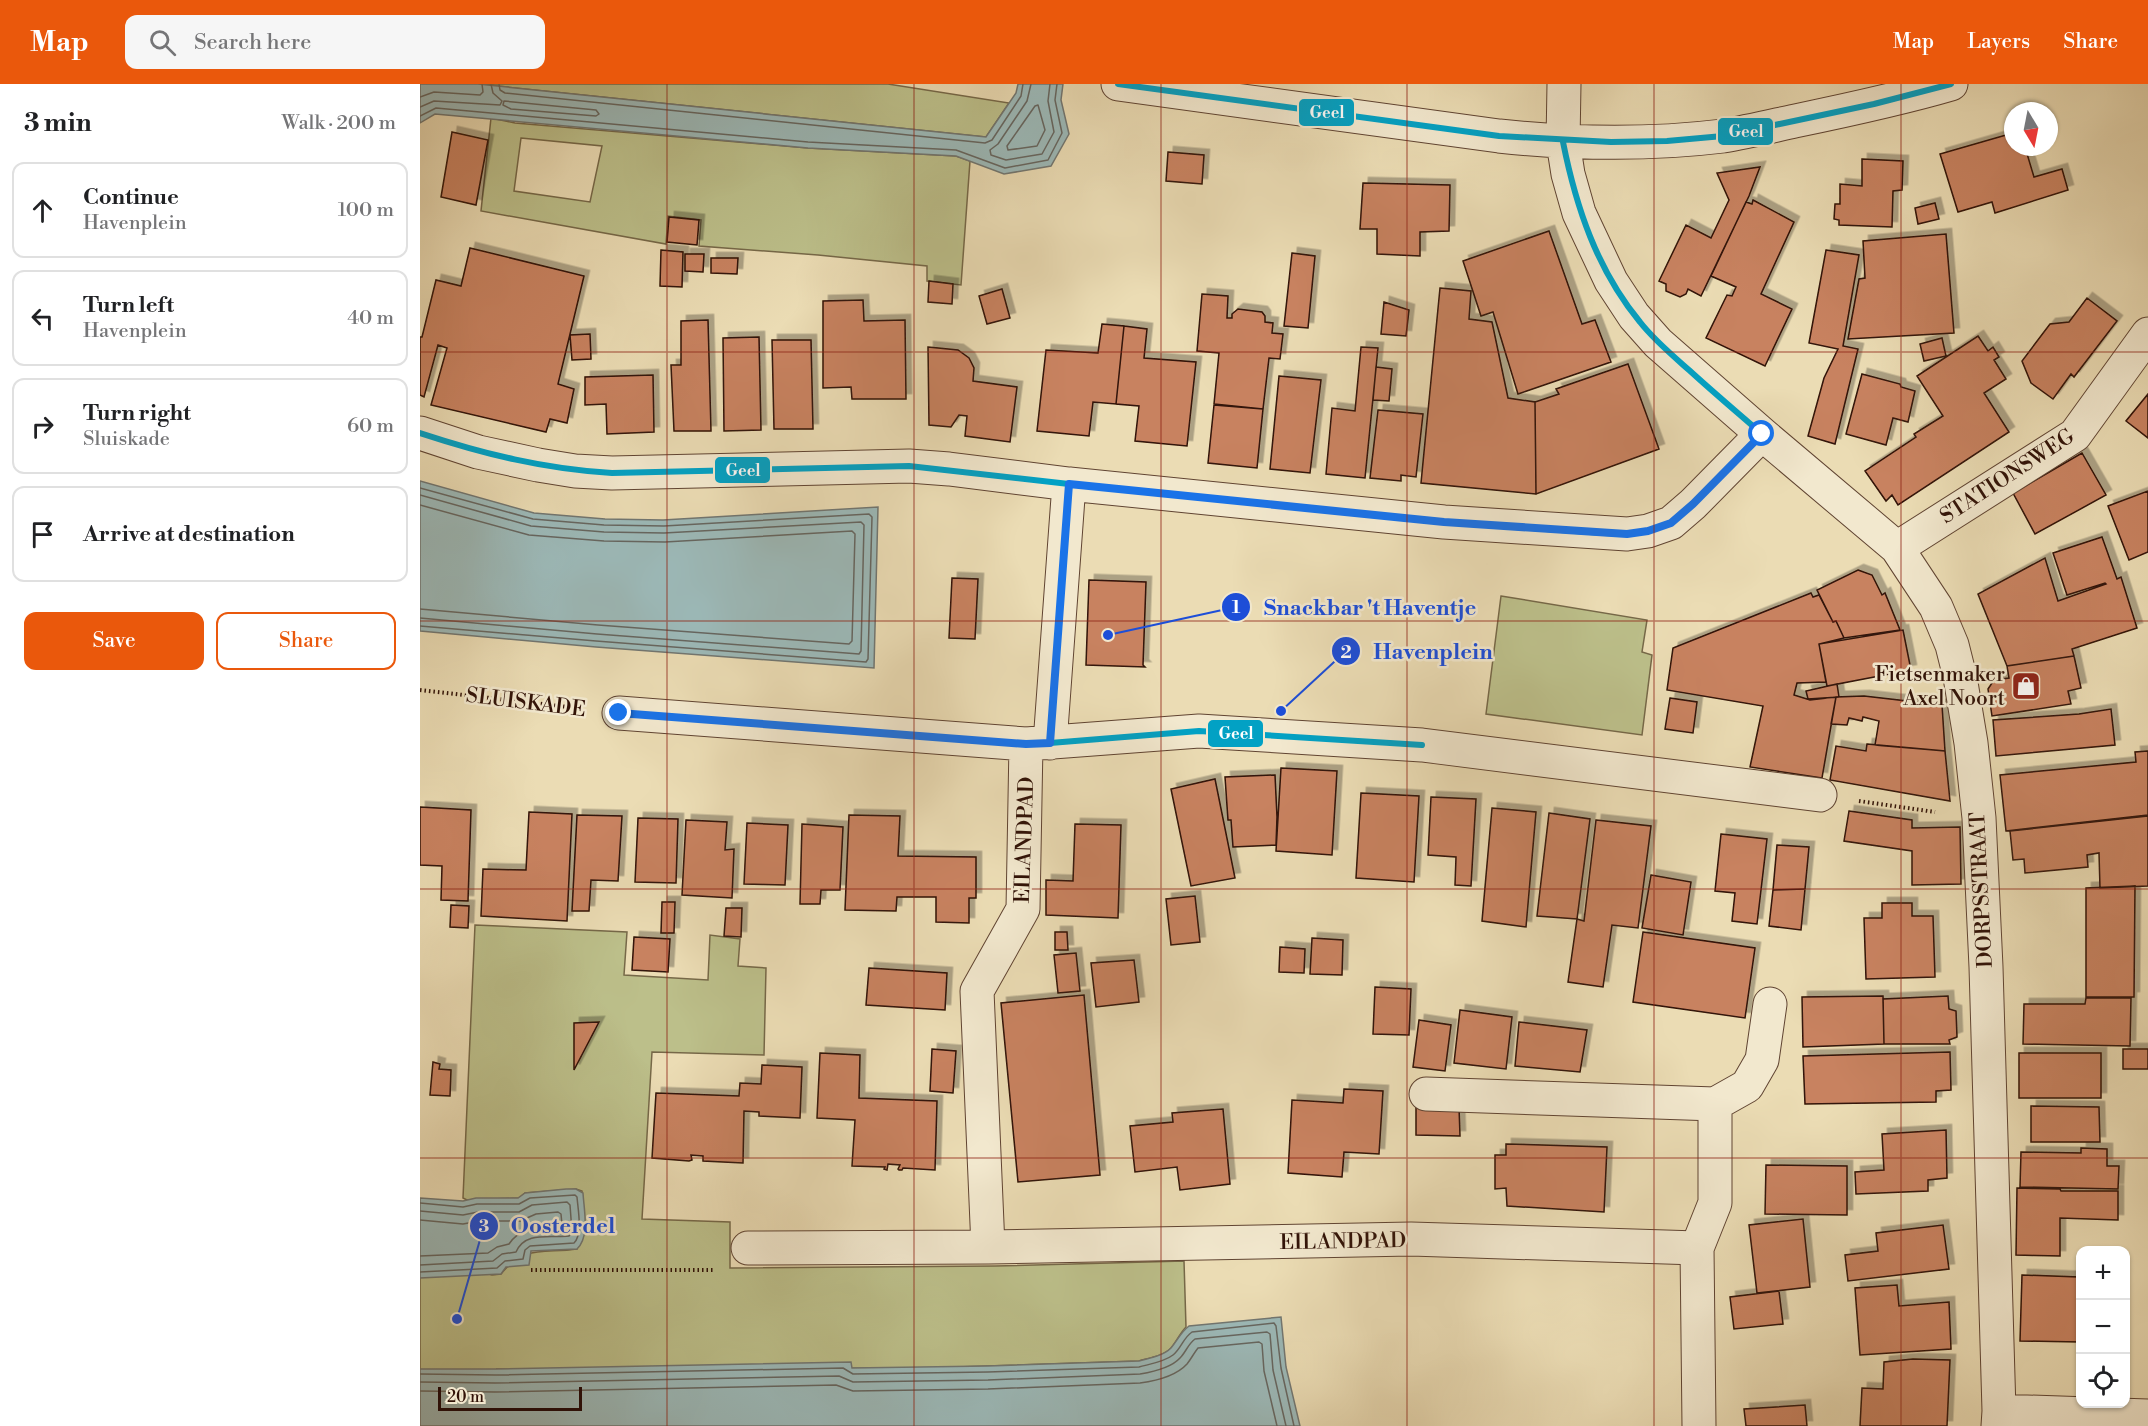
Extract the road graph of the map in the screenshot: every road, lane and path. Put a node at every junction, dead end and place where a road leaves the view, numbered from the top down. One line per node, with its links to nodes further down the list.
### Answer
1 (1118, 84): 4 (street)
2 (1564, 84): 4 (street, DORPSSTRAAT)
3 (1951, 84): 4 (street)
4 (1563, 142): 7 (street, DORPSSTRAAT)
5 (2148, 334): 9 (street, STATIONSWEG)
6 (420, 433): 8 (street)
7 (1762, 434): 8 (street); 9 (street, DORPSSTRAAT)
8 (1069, 484): 12 (street, EILANDPAD)
9 (1897, 548): 14 (street, DORPSSTRAAT)
10 (420, 690): 11 (path, SLUISKADE)
11 (619, 713): 12 (street)
12 (1038, 744): 13 (street); 18 (street, EILANDPAD)
13 (1820, 795): 14 (path)
14 (1979, 818): 23 (street, DORPSSTRAAT)
15 (1770, 1004): 17 (street)
16 (1426, 1094): 17 (street)
17 (1715, 1104): 20 (street)
18 (988, 1247): 19 (street, EILANDPAD); 20 (street, EILANDPAD)
19 (748, 1248): 21 (path)
20 (1697, 1248): 24 (street)
21 (531, 1270)
22 (2148, 1416): 23 (street)
23 (1998, 1419)
24 (1699, 1426)

